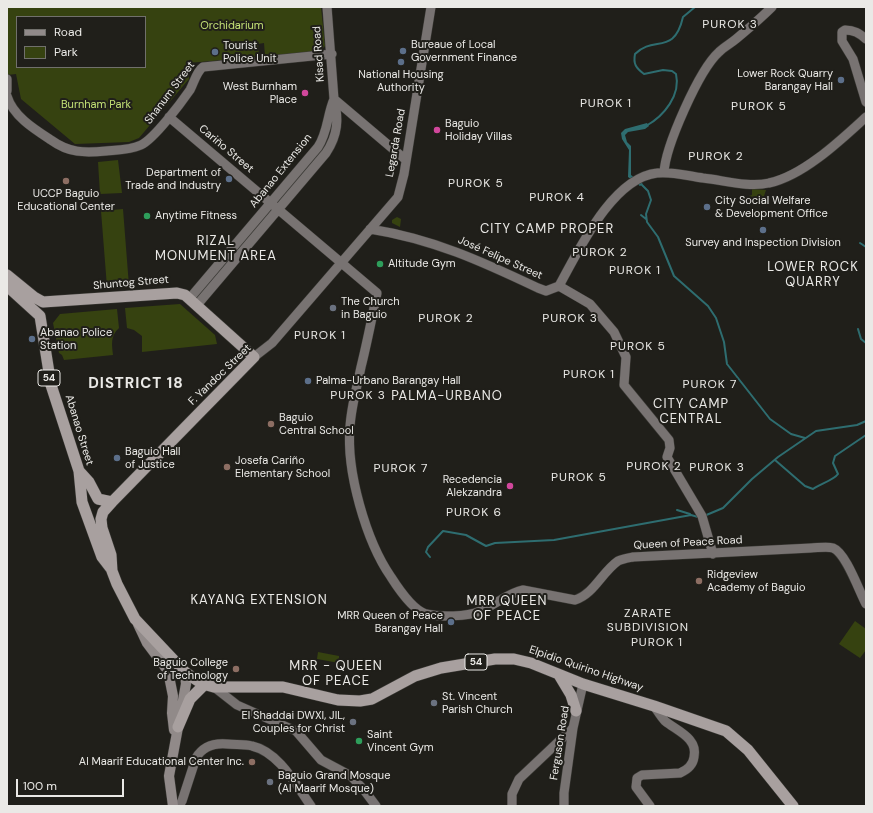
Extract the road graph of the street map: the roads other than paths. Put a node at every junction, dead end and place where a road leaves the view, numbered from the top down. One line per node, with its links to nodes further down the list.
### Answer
1 (327, 7): 5 (street, Kisad Road)
2 (431, 7): 16 (street, Legarda Road)
3 (772, 7): 17 (street)
4 (866, 39): 11 (street)
5 (332, 54): 10 (street, Kisad Road); 12 (street, Shanum Street)
6 (7, 78): 7 (street)
7 (7, 85): 8 (street)
8 (7, 90)
9 (7, 96): 12 (street, Shanum Street)
10 (334, 99): 14 (street, Abanao Extension); 15 (street, Abanao Extension); 16 (street)
11 (866, 102)
12 (169, 117): 18 (street, Cariño Street)
13 (866, 117): 17 (street)
14 (314, 152): 15 (street); 18 (street, Abanao Extension)
15 (322, 158): 19 (street, Abanao Extension)
16 (406, 160): 20 (street, Legarda Road)
17 (664, 173): 26 (street)
18 (271, 203): 19 (street, Cariño Street); 21 (street, Abanao Extension)
19 (279, 209): 22 (street, Abanao Extension); 23 (street, Cariño Street)
20 (370, 229): 23 (street, Legarda Road); 26 (street, José Felipe Street)
21 (229, 252): 22 (street); 28 (street, Abanao Extension)
22 (237, 259): 28 (street, Abanao Extension)
23 (342, 262): 30 (street, F. Yandoc Street); 33 (street, Cariño Street)
24 (7, 274): 27 (highway, Shuntog Street)
25 (7, 286): 29 (highway)
26 (559, 286): 34 (street)
27 (59, 302): 28 (highway, Shuntog Street); 29 (highway, Shuntog Street)
28 (194, 302): 30 (highway, Shuntog Street)
29 (40, 316): 31 (highway, Abanao Street / 54)
30 (254, 357): 32 (highway, F. Yandoc Street)
31 (78, 471): 32 (highway); 35 (highway, Abanao Street / 54)
32 (112, 502): 35 (highway)
33 (363, 519): 34 (street, Queen of Peace Road)
34 (713, 554): 36 (street, Queen of Peace Road)
35 (112, 571): 37 (highway, 54)
36 (866, 604)
37 (135, 619): 38 (highway, 54); 45 (main road)
38 (185, 672): 41 (highway, 54); 45 (main road)
39 (559, 675): 40 (highway, Elpidio Quirino Highway / 54); 41 (highway, Elpidio Quirino Highway / 54); 43 (highway)
40 (583, 684): 42 (highway, Elpidio Quirino Highway / 54); 43 (street, Ferguson Road)
41 (209, 686): 45 (highway); 49 (street)
42 (654, 706): 52 (street); 53 (highway, Elpidio Quirino Highway / 54)
43 (576, 711): 44 (street, Ferguson Road)
44 (573, 728): 50 (street); 51 (street, Ferguson Road)
45 (177, 733): 46 (main road)
46 (173, 806)
47 (179, 806): 48 (street)
48 (311, 806)
49 (376, 806)
50 (512, 806)
51 (564, 806)
52 (650, 806)
53 (793, 806)

